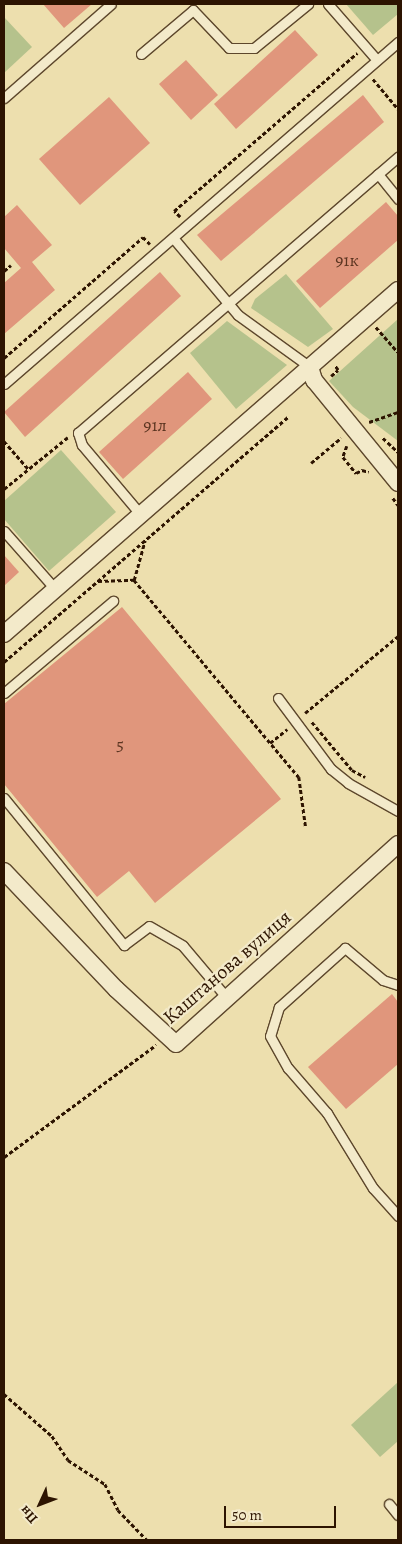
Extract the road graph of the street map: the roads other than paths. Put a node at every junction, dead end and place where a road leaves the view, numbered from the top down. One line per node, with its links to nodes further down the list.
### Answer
1 (111, 4): 8 (lane)
2 (308, 4): 4 (lane)
3 (328, 4): 7 (lane)
4 (192, 7): 6 (lane)
5 (398, 42): 7 (lane)
6 (141, 54)
7 (377, 60): 12 (lane)
8 (4, 98)
9 (398, 157): 10 (lane)
10 (378, 174): 11 (lane); 14 (lane)
11 (398, 199)
12 (174, 239): 14 (lane); 16 (lane)
13 (398, 290): 15 (street)
14 (228, 302): 15 (lane); 18 (lane)
15 (310, 366): 17 (street); 18 (street)
16 (4, 384)
17 (395, 490)
18 (141, 515): 20 (street)
19 (4, 531): 20 (lane)
20 (56, 590): 22 (street)
21 (113, 601): 23 (lane)
22 (4, 634)
23 (4, 693)
24 (278, 698): 26 (lane)
25 (4, 798): 30 (lane)
26 (398, 811)
27 (398, 844): 30 (street, Каштанова вулиця)
28 (4, 871): 30 (street, Каштанова вулиця)
29 (398, 985): 31 (lane)
30 (227, 998)
31 (398, 1216)
32 (389, 1504): 33 (lane)
33 (398, 1515)

